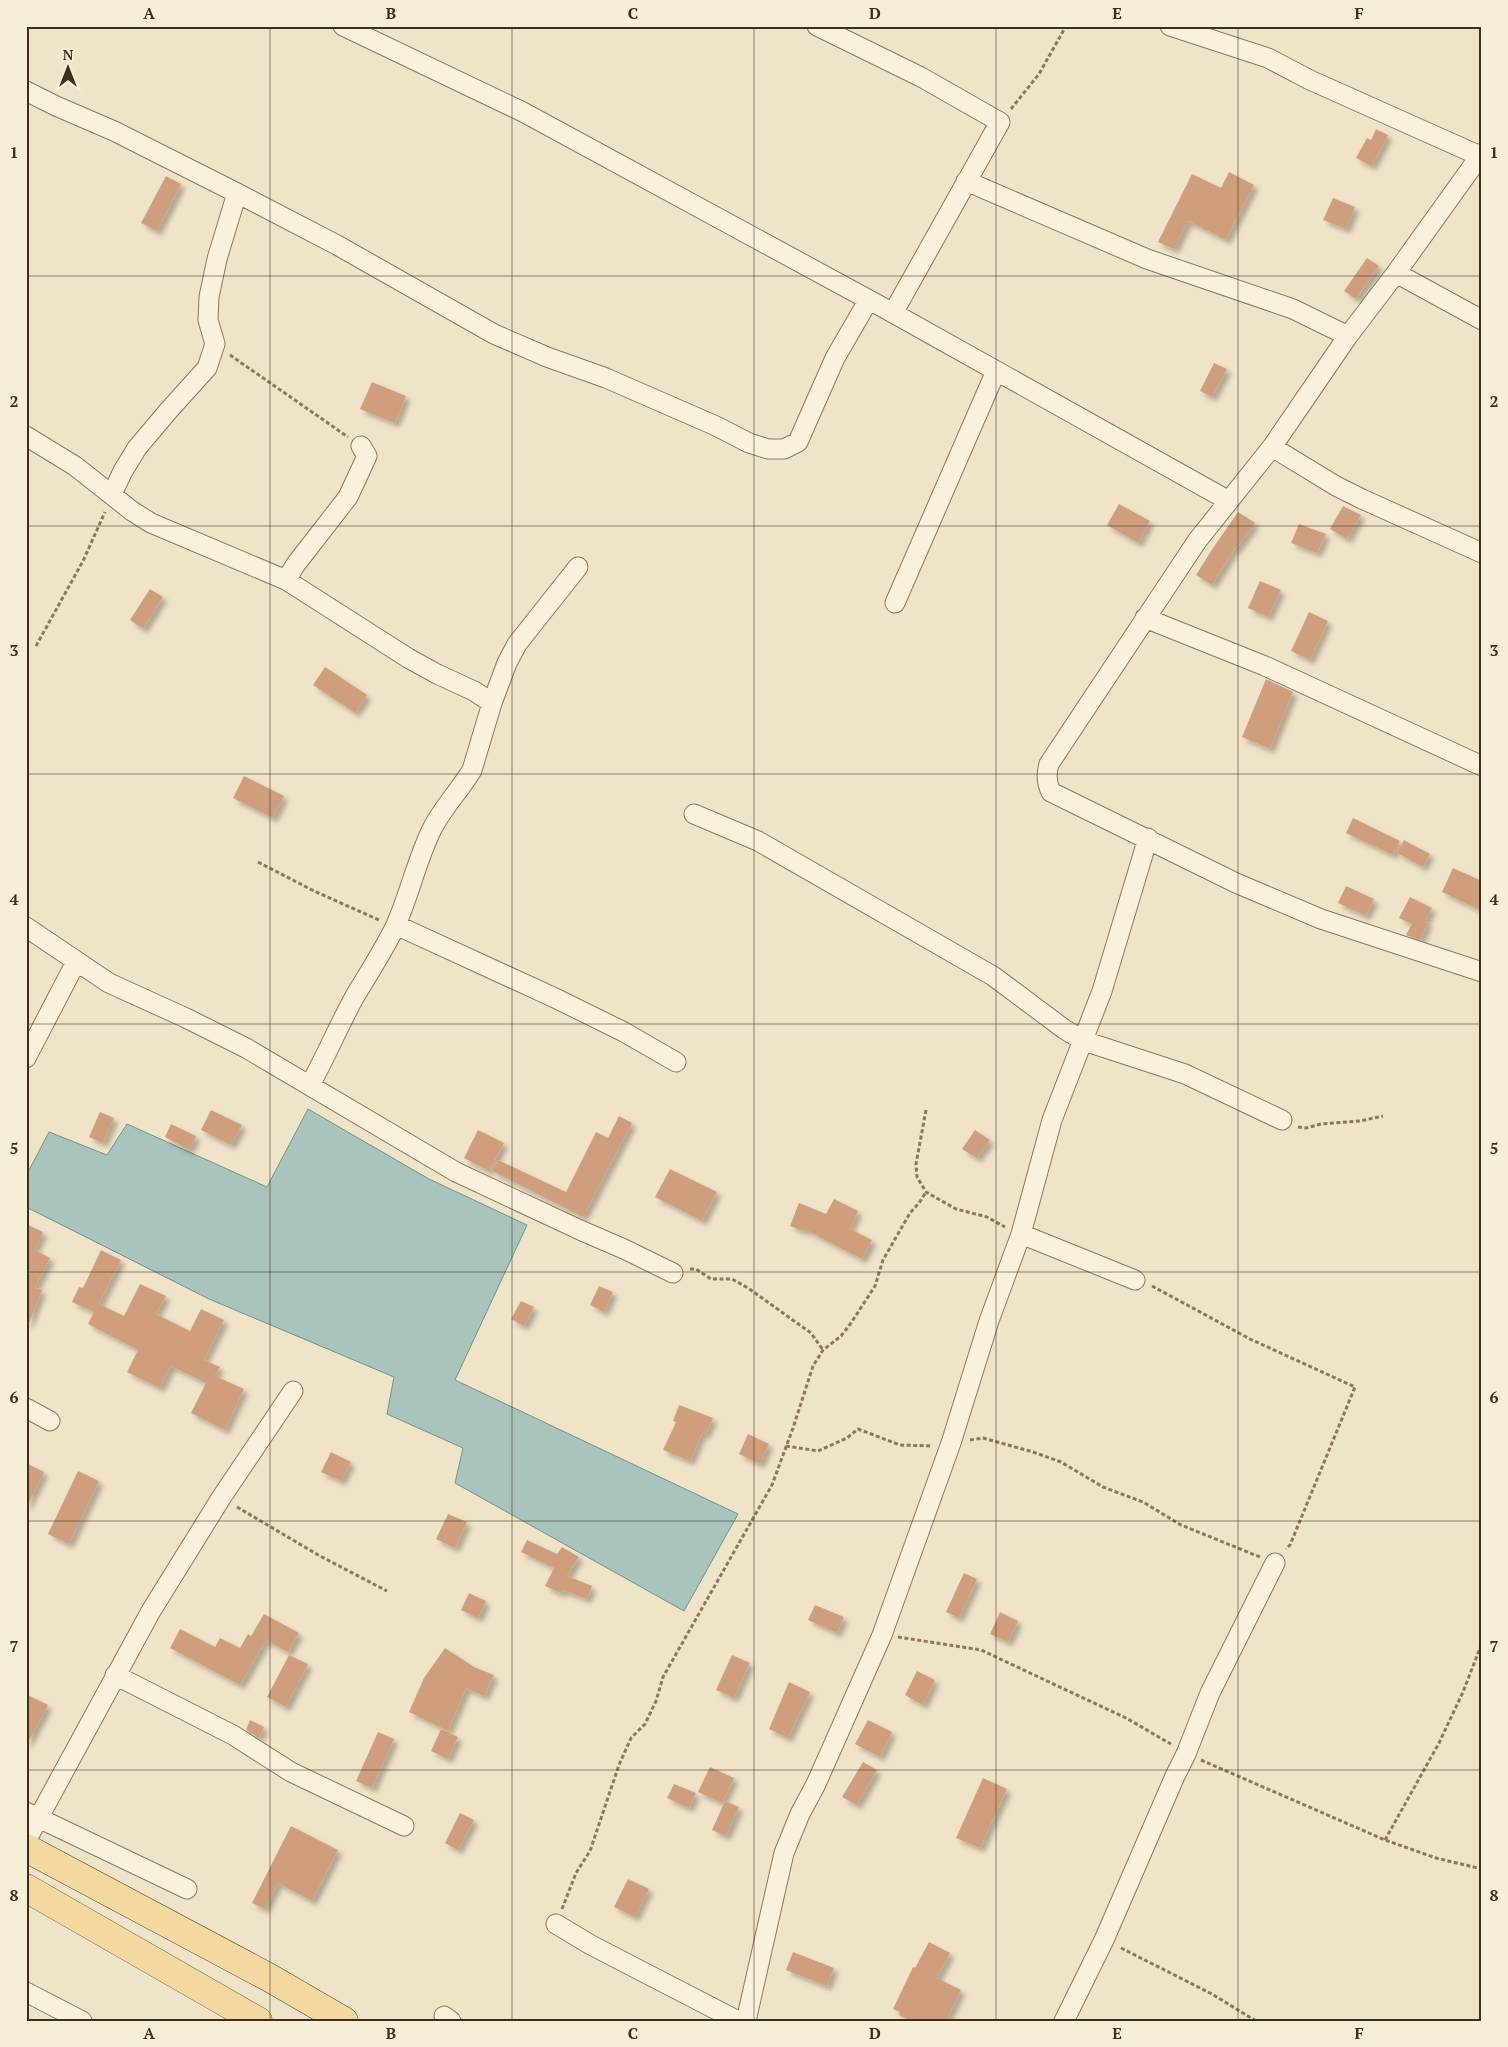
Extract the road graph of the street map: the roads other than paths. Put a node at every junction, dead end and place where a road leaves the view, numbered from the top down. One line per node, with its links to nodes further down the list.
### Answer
1 (343, 26): 9 (street)
2 (817, 26): 6 (street)
3 (1170, 26): 5 (street)
4 (26, 91): 7 (street)
5 (1481, 154): 8 (street)
6 (966, 181): 10 (street); 12 (street)
7 (237, 193): 9 (street); 17 (street)
8 (1396, 273): 11 (street); 12 (street)
9 (868, 301): 10 (street)
10 (892, 313): 13 (street)
11 (1482, 320)
12 (1348, 336): 16 (street)
13 (996, 371): 18 (street); 22 (street)
14 (26, 436): 17 (street)
15 (361, 446): 21 (street)
16 (1272, 447): 18 (street); 19 (street)
17 (112, 494): 21 (street)
18 (1229, 501): 23 (street)
19 (1482, 553)
20 (578, 568): 24 (street)
21 (286, 580): 24 (street)
22 (895, 603)
23 (1145, 618): 25 (street); 27 (street)
24 (492, 703): 28 (street)
25 (1482, 766)
26 (694, 814): 32 (street)
27 (1148, 838): 31 (street); 32 (street)
28 (396, 924): 34 (street); 35 (street)
29 (26, 927): 30 (street)
30 (76, 962): 33 (street); 35 (street)
31 (1482, 972)
32 (1084, 1041): 36 (street); 37 (street)
33 (26, 1058)
34 (676, 1062)
35 (310, 1085): 38 (street)
36 (1282, 1120)
37 (1021, 1234): 39 (street); 57 (street)
38 (672, 1273)
39 (1135, 1280)
40 (293, 1392): 44 (street)
41 (26, 1408): 42 (street)
42 (50, 1421)
43 (1275, 1563): 58 (street)
44 (115, 1675): 45 (street); 46 (street)
45 (32, 1815): 47 (street); 50 (street)
46 (404, 1826)
47 (26, 1841)
48 (26, 1848): 55 (main road)
49 (26, 1888): 54 (main road)
50 (187, 1889)
51 (556, 1924): 56 (street)
52 (26, 1992): 53 (street)
53 (82, 2021)
54 (258, 2021)
55 (344, 2021)
56 (738, 2021)
57 (746, 2021)
58 (1064, 2021)

